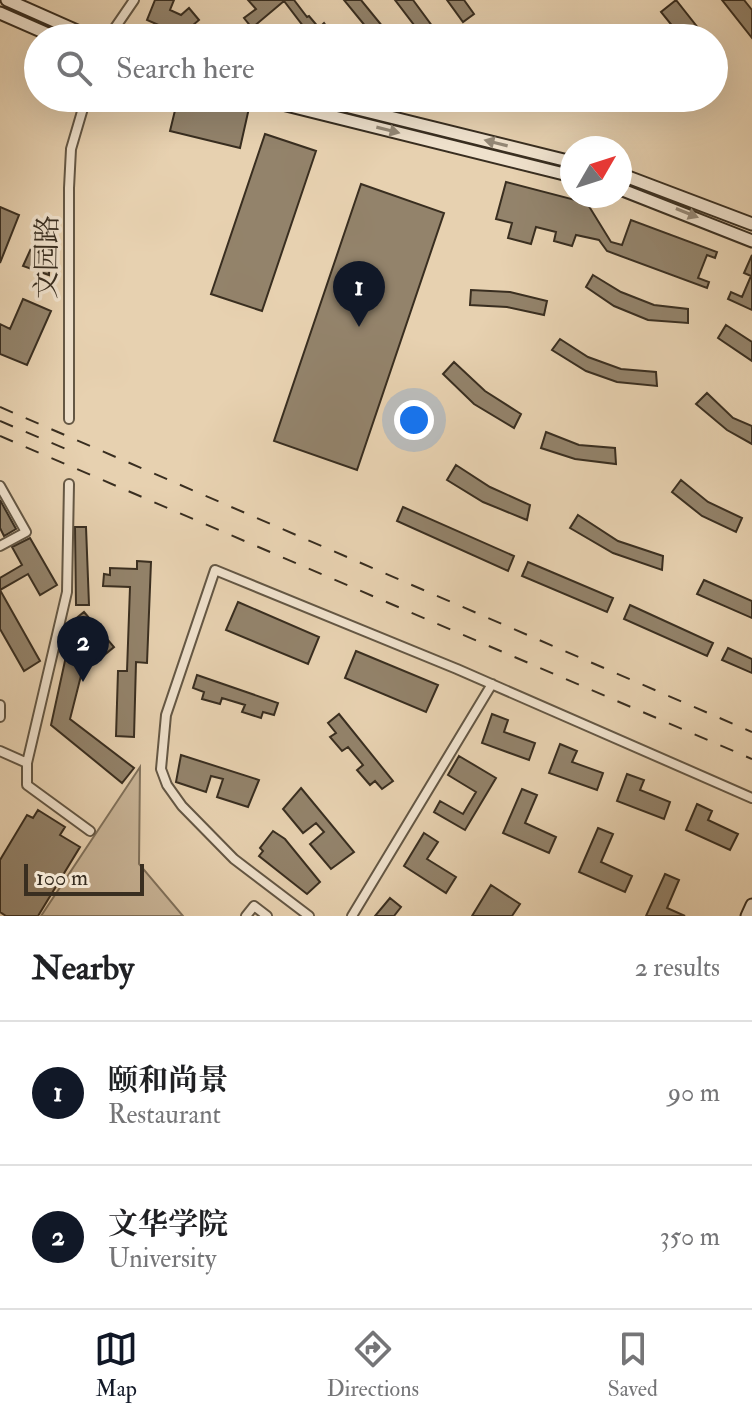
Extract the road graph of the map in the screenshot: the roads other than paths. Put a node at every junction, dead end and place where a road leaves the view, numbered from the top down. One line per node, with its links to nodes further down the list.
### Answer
1 (7, 0): 5 (main road)
2 (134, 0): 6 (street)
3 (0, 13): 4 (main road)
4 (25, 24)
5 (61, 24)
6 (118, 24)
7 (82, 112): 16 (street, 文园路)
8 (314, 112): 11 (main road, one-way to 11)
9 (370, 112): 10 (main road, one-way to 9)
10 (560, 159)
11 (560, 173)
12 (632, 179): 14 (main road)
13 (632, 194): 15 (main road, one-way to 15)
14 (752, 224)
15 (752, 241)
16 (69, 419)
17 (69, 484): 24 (street)
18 (0, 486): 19 (street)
19 (0, 546)
20 (492, 684): 25 (street); 30 (street); 31 (street)
21 (0, 705): 22 (street)
22 (0, 717)
23 (0, 751): 24 (street)
24 (27, 763): 26 (street)
25 (752, 798)
26 (90, 831)
27 (752, 905): 32 (main road)
28 (246, 916): 29 (street)
29 (267, 916)
30 (309, 916)
31 (352, 916)
32 (747, 916)

